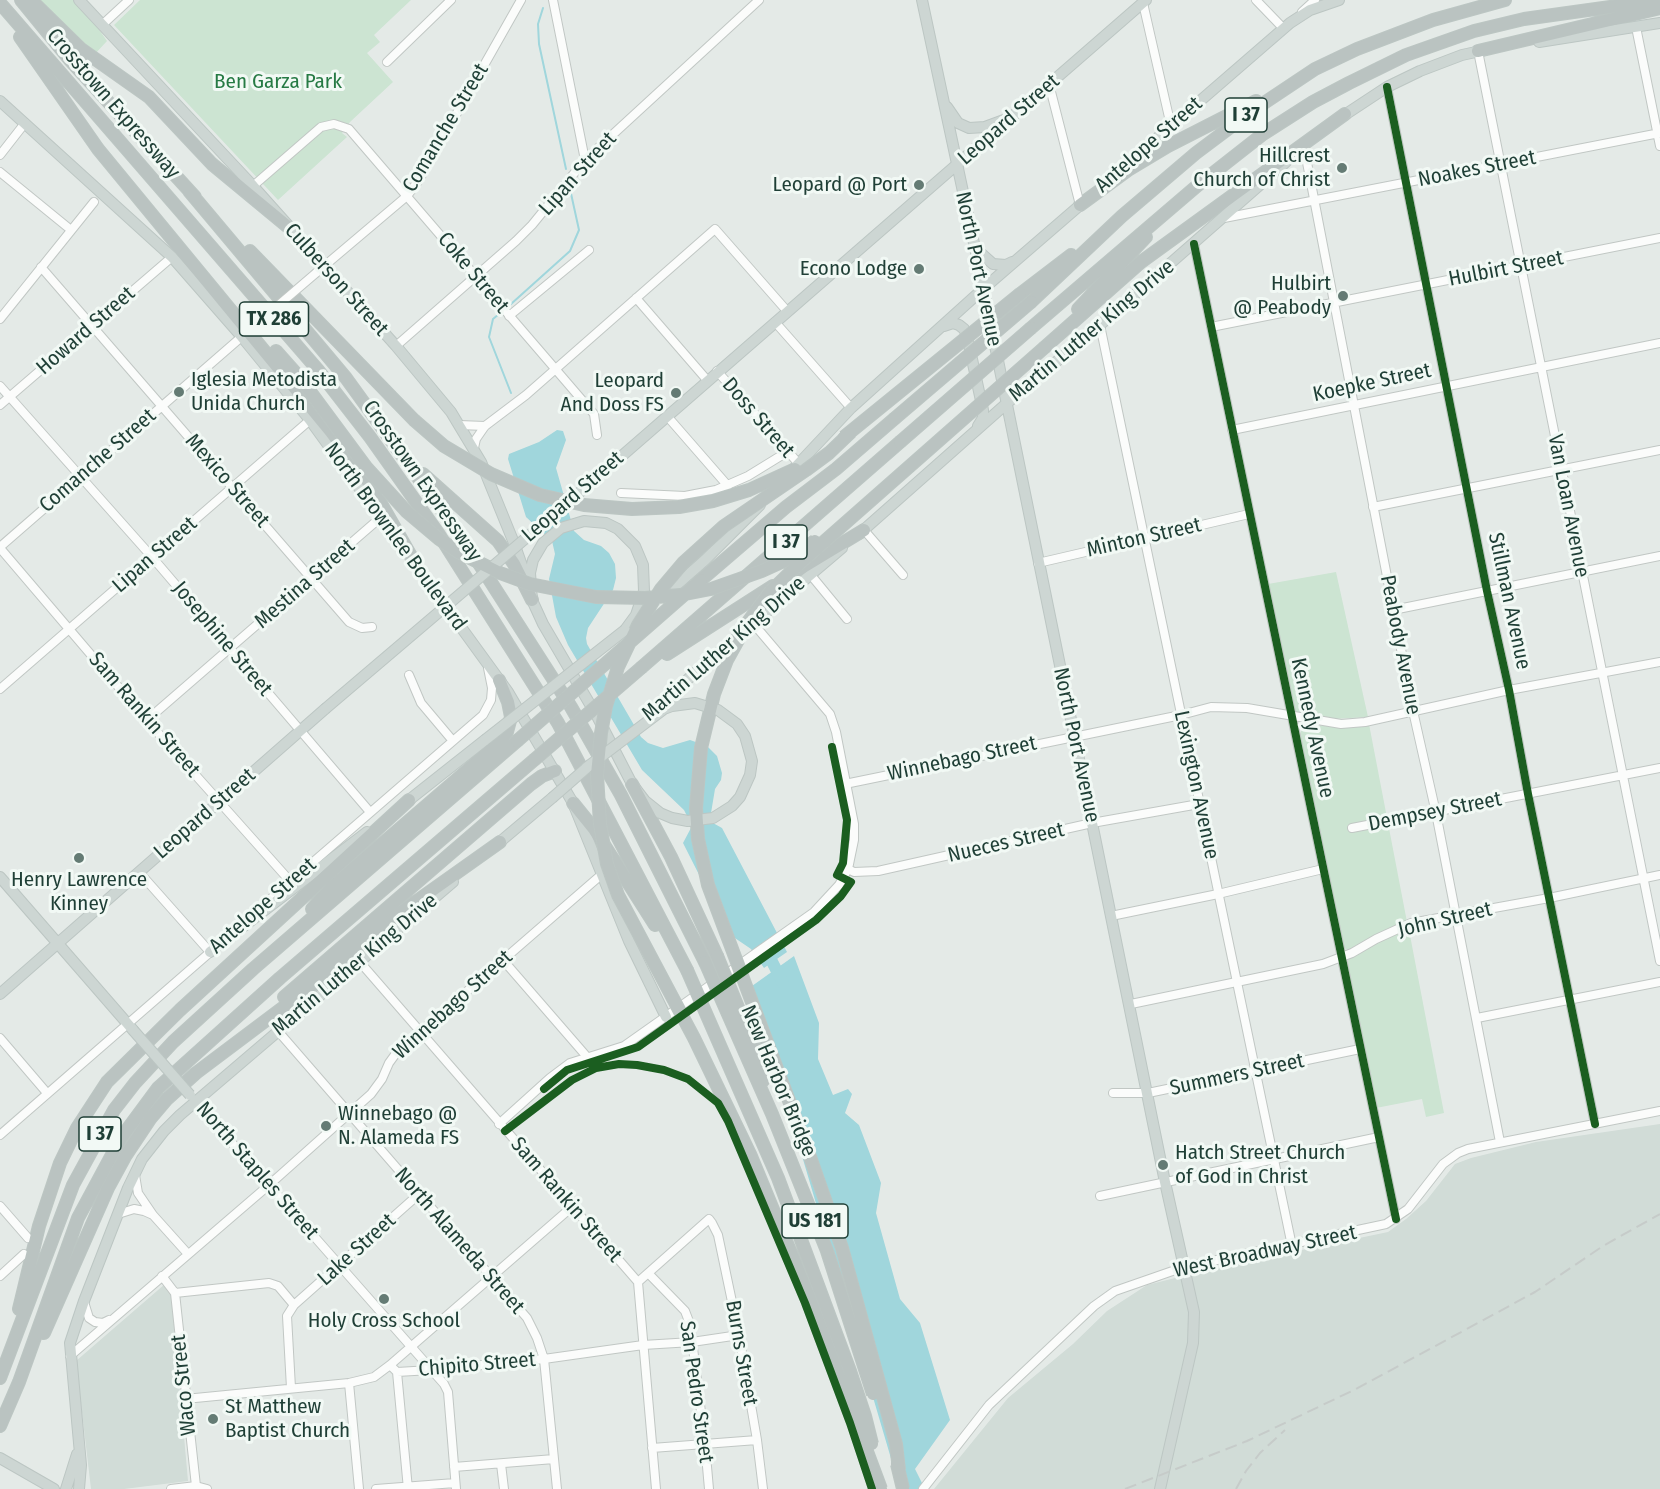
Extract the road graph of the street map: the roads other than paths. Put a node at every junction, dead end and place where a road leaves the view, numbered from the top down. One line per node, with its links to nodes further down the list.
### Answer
1 (21, 0): 44 (highway, TX 286)
2 (31, 0): 52 (highway)
3 (79, 0): 19 (main road, Culberson Street)
4 (129, 0): 19 (street)
5 (451, 0): 23 (street)
6 (521, 0): 45 (street, Comanche Street)
7 (553, 0): 37 (street)
8 (759, 0): 37 (street, Lipan Street)
9 (922, 0): 27 (main road, North Port Avenue)
10 (1256, 0): 20 (street)
11 (1315, 0): 20 (street, Antelope Street)
12 (1339, 0): 20 (main road)
13 (1505, 0): 24 (highway, I 37)
14 (1660, 0): 48 (highway, I 37)
15 (1145, 1): 25 (main road, Leopard Street); 32 (street)
16 (0, 5): 41 (highway); 149 (highway, Crosstown Expressway / TX 286)
17 (1660, 8): 22 (highway)
18 (1660, 23): 21 (main road, Martin Luther King Drive)
19 (102, 25): 43 (main road, Culberson Street)
20 (1287, 25): 32 (main road, Antelope Street)
21 (1636, 27): 22 (main road, Martin Luther King Drive); 33 (street)
22 (1478, 51): 26 (main road, Martin Luther King Drive); 38 (street, Van Loan Avenue)
23 (387, 62)
24 (1315, 69): 49 (highway); 50 (highway, I 37)
25 (1049, 84): 29 (main road, Leopard Street); 49 (street)
26 (1387, 87): 30 (main road, Martin Luther King Drive); 42 (street, Stillman Avenue)
27 (941, 93): 29 (main road); 39 (main road, North Port Avenue)
28 (0, 101): 31 (main road, North Brownlee Boulevard)
29 (1029, 102): 39 (main road, Leopard Street)
30 (1345, 114): 35 (main road, Martin Luther King Drive); 80 (highway)
31 (25, 123): 36 (street); 58 (main road, North Brownlee Boulevard)
32 (1171, 126): 49 (main road, Antelope Street)
33 (1659, 134): 34 (street); 38 (street, Noakes Street)
34 (1660, 146)
35 (1304, 147): 46 (street, Peabody Avenue); 51 (main road, Martin Luther King Drive)
36 (0, 155)
37 (585, 160): 63 (street, Lipan Street)
38 (1500, 164): 42 (street, Noakes Street); 60 (street, Van Loan Avenue)
39 (957, 165): 56 (main road, North Port Avenue); 69 (main road, Leopard Street)
40 (0, 172): 53 (street)
41 (123, 180): 112 (highway, bridge); 122 (highway)
42 (1406, 183): 46 (street, Noakes Street); 64 (street, Stillman Avenue)
43 (253, 186): 45 (street, Coke Street); 52 (main road, Culberson Street)
44 (189, 191): 98 (highway, bridge); 104 (highway, Crosstown Expressway / TX 286)
45 (407, 196): 62 (street, Comanche Street); 63 (street, Coke Street)
46 (1314, 200): 51 (street, Noakes Street); 67 (street, Peabody Avenue)
47 (94, 202): 53 (street)
48 (1178, 203): 80 (highway); 135 (highway, I 37, bridge)
49 (1080, 205): 59 (main road, Antelope Street)
50 (1122, 216): 98 (highway, bridge); 182 (highway, I 37, bridge)
51 (1224, 218): 55 (main road, Martin Luther King Drive)
52 (287, 226): 62 (main road, Culberson Street)
53 (71, 230): 61 (street)
54 (1660, 238): 60 (street, Hulbirt Street)
55 (1194, 244): 73 (main road, Martin Luther King Drive); 75 (street, Kennedy Avenue)
56 (975, 247): 59 (main road); 65 (main road, North Port Avenue)
57 (589, 249): 70 (street)
58 (172, 257): 74 (street, Howard Street); 77 (main road, North Brownlee Boulevard)
59 (1016, 261): 65 (main road, Antelope Street)
60 (1521, 266): 64 (street, Hulbirt Street); 81 (street, Van Loan Avenue)
61 (41, 267): 68 (street); 74 (street, Mexico Street)
62 (320, 269): 77 (street, Comanche Street, bridge); 79 (main road, Culberson Street)
63 (477, 276): 70 (street, Coke Street); 79 (street, Lipan Street)
64 (1426, 284): 67 (street, Hulbirt Street); 86 (street, Stillman Avenue)
65 (983, 289): 76 (main road, Antelope Street); 88 (main road, North Port Avenue)
66 (636, 298): 69 (street); 82 (street); 84 (street, Doss Street)
67 (1334, 303): 75 (street, Hulbirt Street); 90 (street, Peabody Avenue)
68 (4, 307): 71 (street)
69 (787, 311): 72 (main road, Leopard Street)
70 (509, 316): 82 (street, Coke Street)
71 (0, 319)
72 (774, 322): 83 (main road, Leopard Street); 92 (street)
73 (1100, 325): 88 (main road, Martin Luther King Drive); 117 (street, Lexington Avenue)
74 (91, 326): 87 (street, Howard Street); 91 (street, Mexico Street)
75 (1211, 327): 97 (street, Kennedy Avenue)
76 (941, 328): 92 (main road, Antelope Street); 100 (main road)
77 (245, 335): 91 (street, Comanche Street); 94 (main road, North Brownlee Boulevard)
78 (1660, 343): 81 (street, Koepke Street)
79 (396, 346): 95 (main road, Culberson Street)
80 (1045, 346): 112 (highway, bridge)
81 (1541, 367): 86 (street, Koepke Street); 106 (street, Van Loan Avenue)
82 (555, 369): 96 (street); 99 (street, Coke Street)
83 (717, 371): 84 (main road, Leopard Street); 103 (street, Doss Street)
84 (707, 380): 93 (main road, Leopard Street)
85 (0, 386): 87 (street, Josephine Street)
86 (1446, 386): 90 (street, Koepke Street); 110 (street, Stillman Avenue)
87 (10, 396): 89 (street, Howard Street); 107 (street, Josephine Street)
88 (1006, 404): 100 (main road, Martin Luther King Drive); 121 (main road, North Port Avenue)
89 (0, 405)
90 (1354, 406): 97 (street, Koepke Street); 113 (street, Peabody Avenue)
91 (161, 407): 107 (street, Comanche Street); 109 (street, Mexico Street)
92 (851, 408): 105 (main road, Antelope Street)
93 (667, 416): 108 (street); 150 (main road, Leopard Street, bridge)
94 (310, 420): 109 (street, Lipan Street); 115 (main road, North Brownlee Boulevard)
95 (459, 425): 96 (street); 101 (main road, Culberson Street)
96 (486, 426): 101 (street)
97 (1232, 430): 114 (street, Kennedy Avenue)
98 (851, 432): 282 (highway, bridge)
99 (597, 435)
100 (971, 436): 116 (main road, Martin Luther King Drive)
101 (474, 448): 128 (main road, Culberson Street)
102 (1660, 450): 106 (street)
103 (787, 452): 105 (street, Doss Street); 108 (street)
104 (402, 455): 128 (highway); 144 (highway, Crosstown Expressway / TX 286)
105 (799, 464): 134 (main road, Antelope Street)
106 (1561, 470): 110 (street); 123 (street, Van Loan Avenue)
107 (80, 476): 118 (street, Comanche Street); 120 (street, Josephine Street)
108 (728, 486): 111 (street)
109 (233, 487): 120 (street, Lipan Street); 126 (street, Mexico Street)
110 (1467, 488): 113 (street); 127 (street, Stillman Avenue)
111 (621, 493)
112 (869, 501): 265 (highway, bridge)
113 (1373, 507): 129 (street, Peabody Avenue)
114 (1249, 514): 117 (street, Minton Street); 146 (street, Kennedy Avenue)
115 (380, 518): 122 (main road, North Brownlee Boulevard); 126 (street, Mestina Street)
116 (864, 530): 124 (main road, Martin Luther King Drive); 125 (street); 135 (highway)
117 (1144, 538): 121 (street, Minton Street); 147 (street, Lexington Avenue)
118 (0, 547): 133 (street, Sam Rankin Street)
119 (1660, 556): 123 (street)
120 (152, 557): 133 (street, Lipan Street); 136 (street, Josephine Street)
121 (1038, 562): 151 (main road, North Port Avenue)
122 (415, 563): 137 (main road, North Brownlee Boulevard)
123 (1581, 572): 127 (street); 139 (street, Van Loan Avenue)
124 (810, 574): 130 (street); 131 (main road, Martin Luther King Drive)
125 (903, 575)
126 (311, 578): 132 (street, Mexico Street); 136 (street, Mestina Street)
127 (1487, 591): 129 (street); 143 (street, Stillman Avenue)
128 (532, 600): 134 (main road); 157 (main road, Culberson Street)
129 (1393, 610): 145 (street, Peabody Avenue)
130 (847, 619)
131 (752, 622): 153 (main road, Martin Luther King Drive, bridge); 158 (street)
132 (372, 627)
133 (70, 629): 142 (street, Lipan Street); 148 (street, Sam Rankin Street)
134 (625, 630): 160 (main road, Antelope Street, bridge)
135 (677, 643): 252 (highway, I 37, bridge)
136 (231, 648): 148 (street, Mestina Street); 150 (street, Josephine Street)
137 (486, 661): 141 (main road, North Brownlee Boulevard); 152 (street, Antelope Street)
138 (1660, 662): 139 (street)
139 (1602, 674): 143 (street); 156 (street, Van Loan Avenue)
140 (409, 675): 152 (street)
141 (500, 680): 155 (main road, North Brownlee Boulevard); 182 (highway)
142 (0, 689)
143 (1509, 690): 145 (street); 159 (street, Stillman Avenue)
144 (571, 707): 209 (highway, New Harbor Bridge / US 181, bridge)
145 (1413, 711): 146 (street); 165 (street, Peabody Avenue)
146 (1291, 714): 147 (street, Winnebago Street); 170 (street, Kennedy Avenue)
147 (1181, 715): 151 (street, Winnebago Street); 163 (street, Lexington Avenue)
148 (147, 720): 161 (street, Sam Rankin Street)
149 (558, 723): 188 (highway, New Harbor Bridge / US 181)
150 (300, 731): 161 (main road, Leopard Street); 164 (street, Josephine Street)
151 (1074, 736): 158 (street, Winnebago Street); 166 (main road, North Port Avenue)
152 (453, 741): 164 (street, Antelope Street)
153 (586, 768): 157 (main road, Culberson Street, bridge); 168 (main road, Martin Luther King Drive, bridge)
154 (1660, 768): 156 (street, Dempsey Street)
155 (555, 771): 162 (main road, North Brownlee Boulevard); 202 (highway)
156 (1622, 776): 159 (street, Dempsey Street); 175 (street, Van Loan Avenue)
157 (632, 784): 209 (highway, bridge)
158 (846, 784): 169 (street)
159 (1528, 794): 165 (street, Dempsey Street); 178 (street, Stillman Avenue)
160 (409, 800): 183 (main road, Antelope Street); 251 (highway)
161 (220, 802): 171 (main road, Leopard Street); 176 (street, Sam Rankin Street)
162 (573, 803): 172 (main road, North Brownlee Boulevard); 188 (highway)
163 (1199, 804): 166 (street, Nueces Street); 177 (street, Lexington Avenue)
164 (370, 813): 176 (street, Antelope Street)
165 (1436, 813): 167 (street, Dempsey Street); 179 (street, Peabody Avenue)
166 (1092, 824): 169 (street, Nueces Street); 180 (main road, North Port Avenue)
167 (1352, 828)
168 (500, 842): 186 (main road, Martin Luther King Drive); 202 (highway)
169 (848, 869): 194 (street)
170 (1323, 869): 177 (street); 184 (street, Kennedy Avenue)
171 (140, 872): 181 (main road, Leopard Street); 183 (street)
172 (601, 874): 185 (street, Winnebago Street); 194 (main road, North Brownlee Boulevard)
173 (1660, 875): 175 (street, John Street)
174 (0, 877): 181 (main road, North Staples Street)
175 (1642, 879): 178 (street, John Street); 187 (street, Van Loan Avenue)
176 (290, 881): 183 (street, Antelope Street)
177 (1218, 894): 180 (street); 189 (street, Lexington Avenue)
178 (1549, 898): 179 (street, John Street); 192 (street, Stillman Avenue)
179 (1456, 915): 184 (street, John Street); 195 (street, Peabody Avenue)
180 (1112, 916): 193 (main road, North Port Avenue)
181 (58, 942): 191 (main road, Leopard Street); 196 (main road, North Staples Street)
182 (275, 950): 251 (highway, I 37)
183 (210, 952): 196 (street, Antelope Street)
184 (1341, 958): 189 (street, John Street); 200 (street, Kennedy Avenue)
185 (503, 960): 198 (street, Winnebago Street); 201 (street)
186 (359, 961): 197 (main road, Martin Luther King Drive); 198 (street, Sam Rankin Street)
187 (1660, 961)
188 (687, 970): 282 (highway, New Harbor Bridge / US 181, bridge)
189 (1236, 982): 193 (street, John Street); 203 (street, Lexington Avenue)
190 (1660, 982): 192 (street)
191 (0, 994)
192 (1570, 999): 195 (street); 212 (street, Stillman Avenue)
193 (1131, 1004): 206 (main road, North Port Avenue)
194 (666, 1017): 201 (street)
195 (1477, 1018): 215 (street, Peabody Avenue)
196 (130, 1026): 205 (street, Antelope Street); 207 (main road, North Staples Street, bridge)
197 (278, 1030): 207 (main road, Martin Luther King Drive); 210 (street, North Alameda Street)
198 (420, 1032): 210 (street, Winnebago Street); 211 (street, Sam Rankin Street)
199 (0, 1038): 205 (street)
200 (1360, 1049): 203 (street, Summers Street); 214 (street, Kennedy Avenue)
201 (588, 1058): 211 (street)
202 (196, 1072): 252 (highway)
203 (1255, 1072): 206 (street, Summers Street); 216 (street, Lexington Avenue)
204 (1113, 1092): 206 (street, Summers Street)
205 (47, 1093): 213 (street, Antelope Street)
206 (1148, 1093): 218 (main road, North Port Avenue)
207 (193, 1098): 217 (main road, Martin Luther King Drive); 219 (street, North Staples Street)
208 (1660, 1111): 212 (street, West Broadway Street)
209 (772, 1114): 265 (highway, New Harbor Bridge / US 181, bridge)
210 (349, 1115): 219 (street, Winnebago Street); 220 (street, North Alameda Street)
211 (499, 1124): 223 (street, Sam Rankin Street)
212 (1595, 1124): 215 (street, West Broadway Street)
213 (0, 1135)
214 (1379, 1137): 216 (street); 226 (street, Kennedy Avenue)
215 (1500, 1142): 226 (street, West Broadway Street)
216 (1275, 1160): 218 (street); 228 (street, Lexington Avenue)
217 (136, 1172): 224 (main road, Martin Luther King Drive); 225 (street)
218 (1165, 1182): 221 (street); 232 (main road, North Port Avenue)
219 (269, 1185): 230 (street, Winnebago Street); 231 (street, North Staples Street)
220 (418, 1194): 231 (street, Lake Street); 236 (street, North Alameda Street)
221 (1100, 1196)
222 (0, 1206): 227 (street)
223 (573, 1206): 236 (street); 237 (street, Sam Rankin Street)
224 (118, 1214): 225 (street); 239 (main road, Martin Luther King Drive)
225 (153, 1215): 230 (street)
226 (1396, 1218): 228 (street, West Broadway Street)
227 (28, 1239)
228 (1292, 1246): 232 (street, West Broadway Street)
229 (24, 1254): 234 (street)
230 (188, 1254): 235 (street, Winnebago Street)
231 (340, 1265): 240 (street, Lake Street); 245 (street, North Staples Street)
232 (1184, 1267): 269 (street, West Broadway Street); 284 (main road, North Port Avenue)
233 (648, 1273): 237 (street); 242 (street, Burns Street); 243 (street, San Pedro Street)
234 (0, 1276)
235 (162, 1276): 238 (street); 241 (street, Winnebago Street)
236 (491, 1278): 245 (street); 247 (street, North Alameda Street)
237 (638, 1282): 244 (street, Sam Rankin Street)
238 (175, 1293): 240 (street); 255 (street, Waco Street)
239 (84, 1301): 241 (street); 246 (main road, Martin Luther King Drive)
240 (294, 1305): 254 (street)
241 (113, 1319): 246 (street, Winnebago Street)
242 (739, 1335): 243 (street, Chipito Street); 257 (street, Burns Street)
243 (692, 1342): 244 (street, Chipito Street); 258 (street, San Pedro Street)
244 (643, 1345): 247 (street, Chipito Street); 260 (street, Sam Rankin Street)
245 (411, 1347): 248 (street); 249 (street, North Staples Street)
246 (70, 1356): 259 (main road, Martin Luther King Drive)
247 (544, 1359): 249 (street, Chipito Street); 262 (street, North Alameda Street)
248 (390, 1365): 250 (street, Chipito Street); 253 (street, Chipito Street)
249 (431, 1370): 250 (street, Chipito Street); 264 (street, North Staples Street)
250 (397, 1372): 268 (street)
251 (0, 1377)
252 (19, 1382): 256 (highway, I 37)
253 (350, 1383): 254 (street, Chipito Street); 275 (street)
254 (291, 1388): 255 (street, Chipito Street)
255 (185, 1399): 266 (street, Waco Street)
256 (0, 1426)
257 (757, 1440): 258 (street); 281 (street, Burns Street)
258 (705, 1444): 260 (street); 280 (street, San Pedro Street)
259 (80, 1448): 271 (main road); 272 (main road, Martin Luther King Drive)
260 (652, 1448): 279 (street, Sam Rankin Street)
261 (0, 1458): 270 (main road)
262 (554, 1459): 263 (street); 278 (street, North Alameda Street)
263 (501, 1464): 264 (street); 277 (street)
264 (454, 1467): 267 (street, North Staples Street)
265 (899, 1470): 283 (highway, New Harbor Bridge / US 181, bridge)
266 (196, 1486): 273 (street); 274 (street)
267 (455, 1486): 268 (street)
268 (408, 1488): 276 (street)
269 (923, 1488)
270 (54, 1489)
271 (66, 1489)
272 (79, 1489)
273 (171, 1489)
274 (207, 1489)
275 (359, 1489)
276 (376, 1489)
277 (504, 1489)
278 (557, 1489)
279 (656, 1489)
280 (709, 1489)
281 (763, 1489)
282 (881, 1489)
283 (903, 1489)
284 (1160, 1489)

